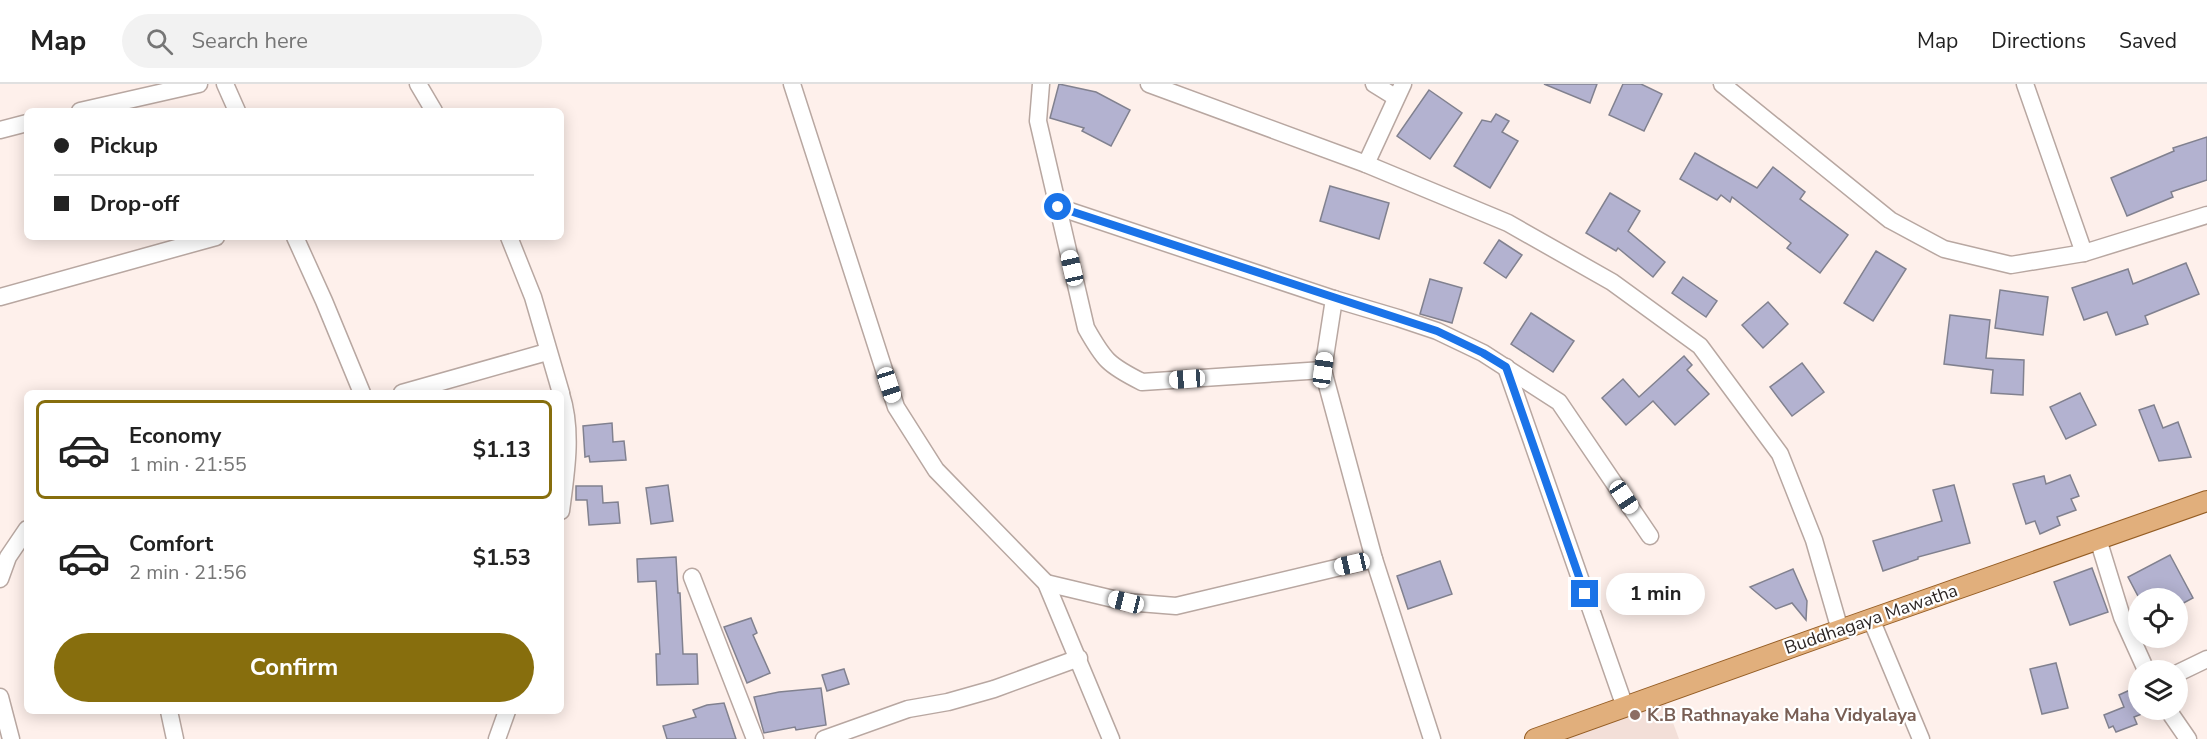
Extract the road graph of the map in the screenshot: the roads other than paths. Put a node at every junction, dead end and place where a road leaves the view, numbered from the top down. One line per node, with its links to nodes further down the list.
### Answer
1 (225, 84): 12 (street)
2 (418, 84): 13 (street)
3 (792, 84): 41 (street)
4 (1041, 84): 17 (street)
5 (1149, 84): 16 (street)
6 (1374, 84): 10 (street)
7 (1722, 84): 22 (street)
8 (2025, 84): 22 (street)
9 (188, 85): 11 (street)
10 (1399, 90): 16 (street)
11 (92, 108)
12 (236, 108)
13 (433, 108)
14 (24, 123): 15 (street)
15 (1, 126)
16 (1366, 164): 43 (street)
17 (1058, 207): 24 (street); 27 (street)
18 (2207, 215): 22 (street)
19 (205, 240): 23 (street)
20 (296, 240): 28 (street)
21 (510, 240): 25 (street)
22 (2084, 253)
23 (0, 297)
24 (1334, 299): 26 (street); 27 (street)
25 (547, 352): 29 (street); 30 (street)
26 (1506, 367): 35 (street); 49 (street)
27 (1323, 370): 38 (street)
28 (361, 390)
29 (413, 390)
30 (560, 390)
31 (564, 415): 32 (street)
32 (564, 488)
33 (2207, 501): 36 (main road, Buddhagaya Mawatha)
34 (24, 532): 37 (street)
35 (1650, 536)
36 (2098, 539): 42 (main road, Buddhagaya Mawatha); 46 (street)
37 (4, 555): 40 (street)
38 (1374, 559): 41 (street); 60 (street)
39 (692, 577): 57 (street)
40 (0, 579)
41 (1046, 583): 44 (street)
42 (1871, 619): 43 (main road, Buddhagaya Mawatha); 62 (street)
43 (1840, 630): 49 (main road, Buddhagaya Mawatha)
44 (1079, 658): 53 (street); 59 (street)
45 (2207, 659): 47 (street)
46 (2141, 660)
47 (2188, 668)
48 (0, 697): 54 (street)
49 (1625, 707): 61 (main road, Buddhagaya Mawatha)
50 (170, 714): 55 (street)
51 (506, 714): 56 (street)
52 (2175, 720): 63 (street)
53 (858, 734): 58 (street)
54 (11, 739)
55 (175, 739)
56 (497, 739)
57 (755, 739)
58 (824, 739)
59 (1111, 739)
60 (1432, 739)
61 (1535, 739)
62 (1921, 739)
63 (2188, 739)

